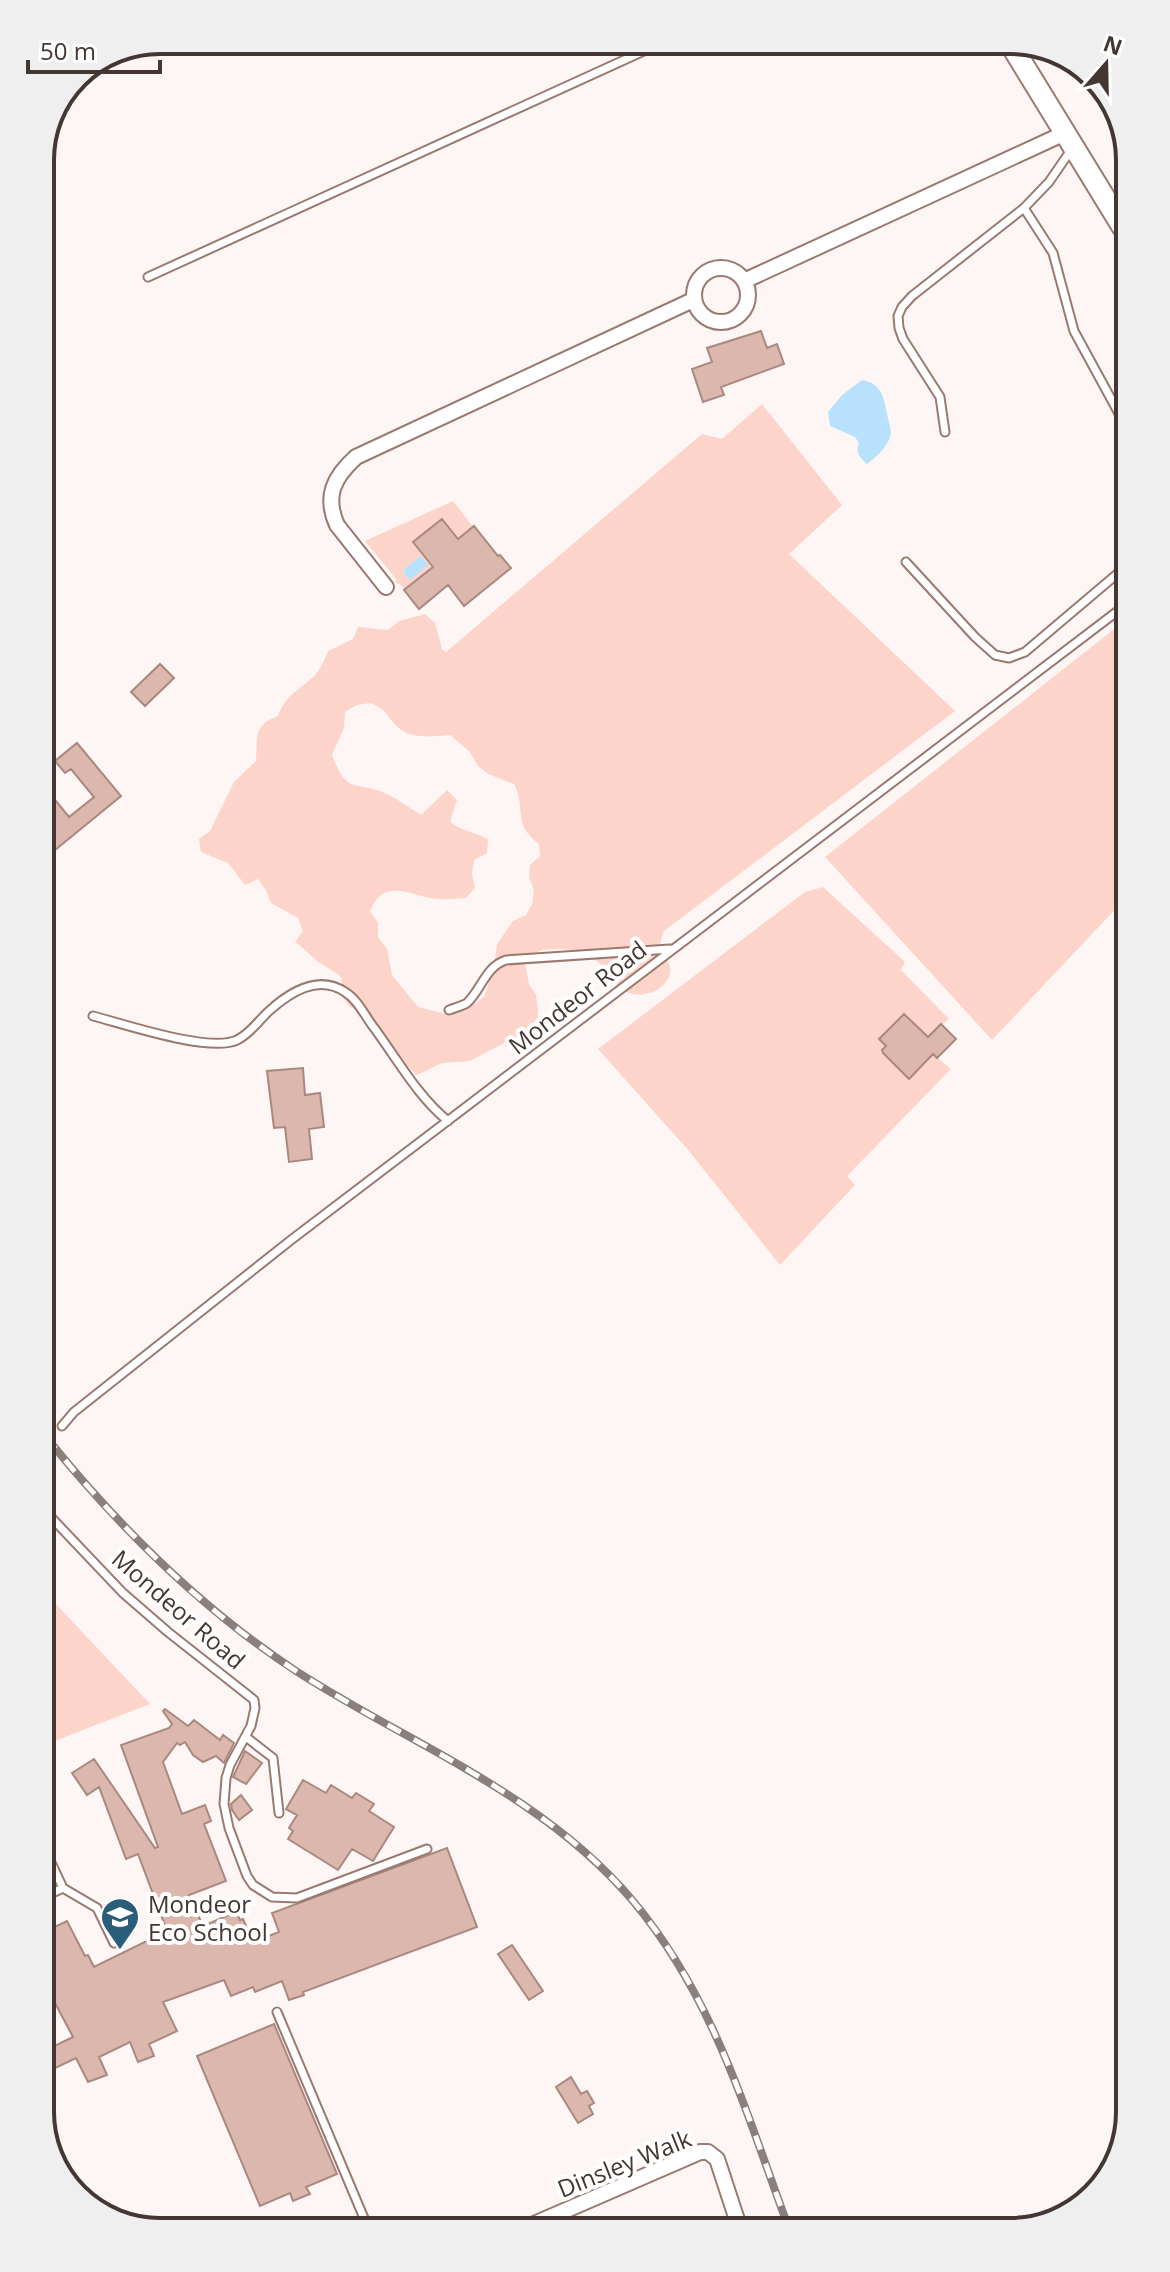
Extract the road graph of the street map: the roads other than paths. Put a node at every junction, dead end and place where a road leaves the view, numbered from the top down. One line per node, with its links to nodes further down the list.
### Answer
1 (637, 54): 6 (lane)
2 (1017, 54): 3 (main road)
3 (1069, 140): 4 (lane); 5 (main road); 7 (street)
4 (1024, 208): 9 (lane); 10 (lane)
5 (1116, 216)
6 (148, 277)
7 (744, 281): 8 (street); 8 (street)
8 (693, 300): 13 (street)
9 (1116, 408)
10 (945, 432)
11 (906, 562): 12 (lane)
12 (1116, 575)
13 (386, 587)
14 (1116, 612): 15 (lane, Mondeor Road)
15 (673, 949): 16 (lane); 18 (lane, Mondeor Road)
16 (449, 1010)
17 (93, 1016): 18 (lane)
18 (448, 1121): 19 (lane, Mondeor Road)
19 (62, 1426)
20 (54, 1520): 21 (lane, Mondeor Road)
21 (246, 1737): 22 (lane); 23 (lane)
22 (279, 1813)
23 (427, 1849)
24 (54, 1869): 25 (lane)
25 (63, 1888): 26 (lane); 27 (lane)
26 (54, 1892)
27 (114, 1943)
28 (277, 2012): 29 (lane)
29 (364, 2218)
30 (548, 2218): 31 (street, Dinsley Walk)
31 (736, 2218)

